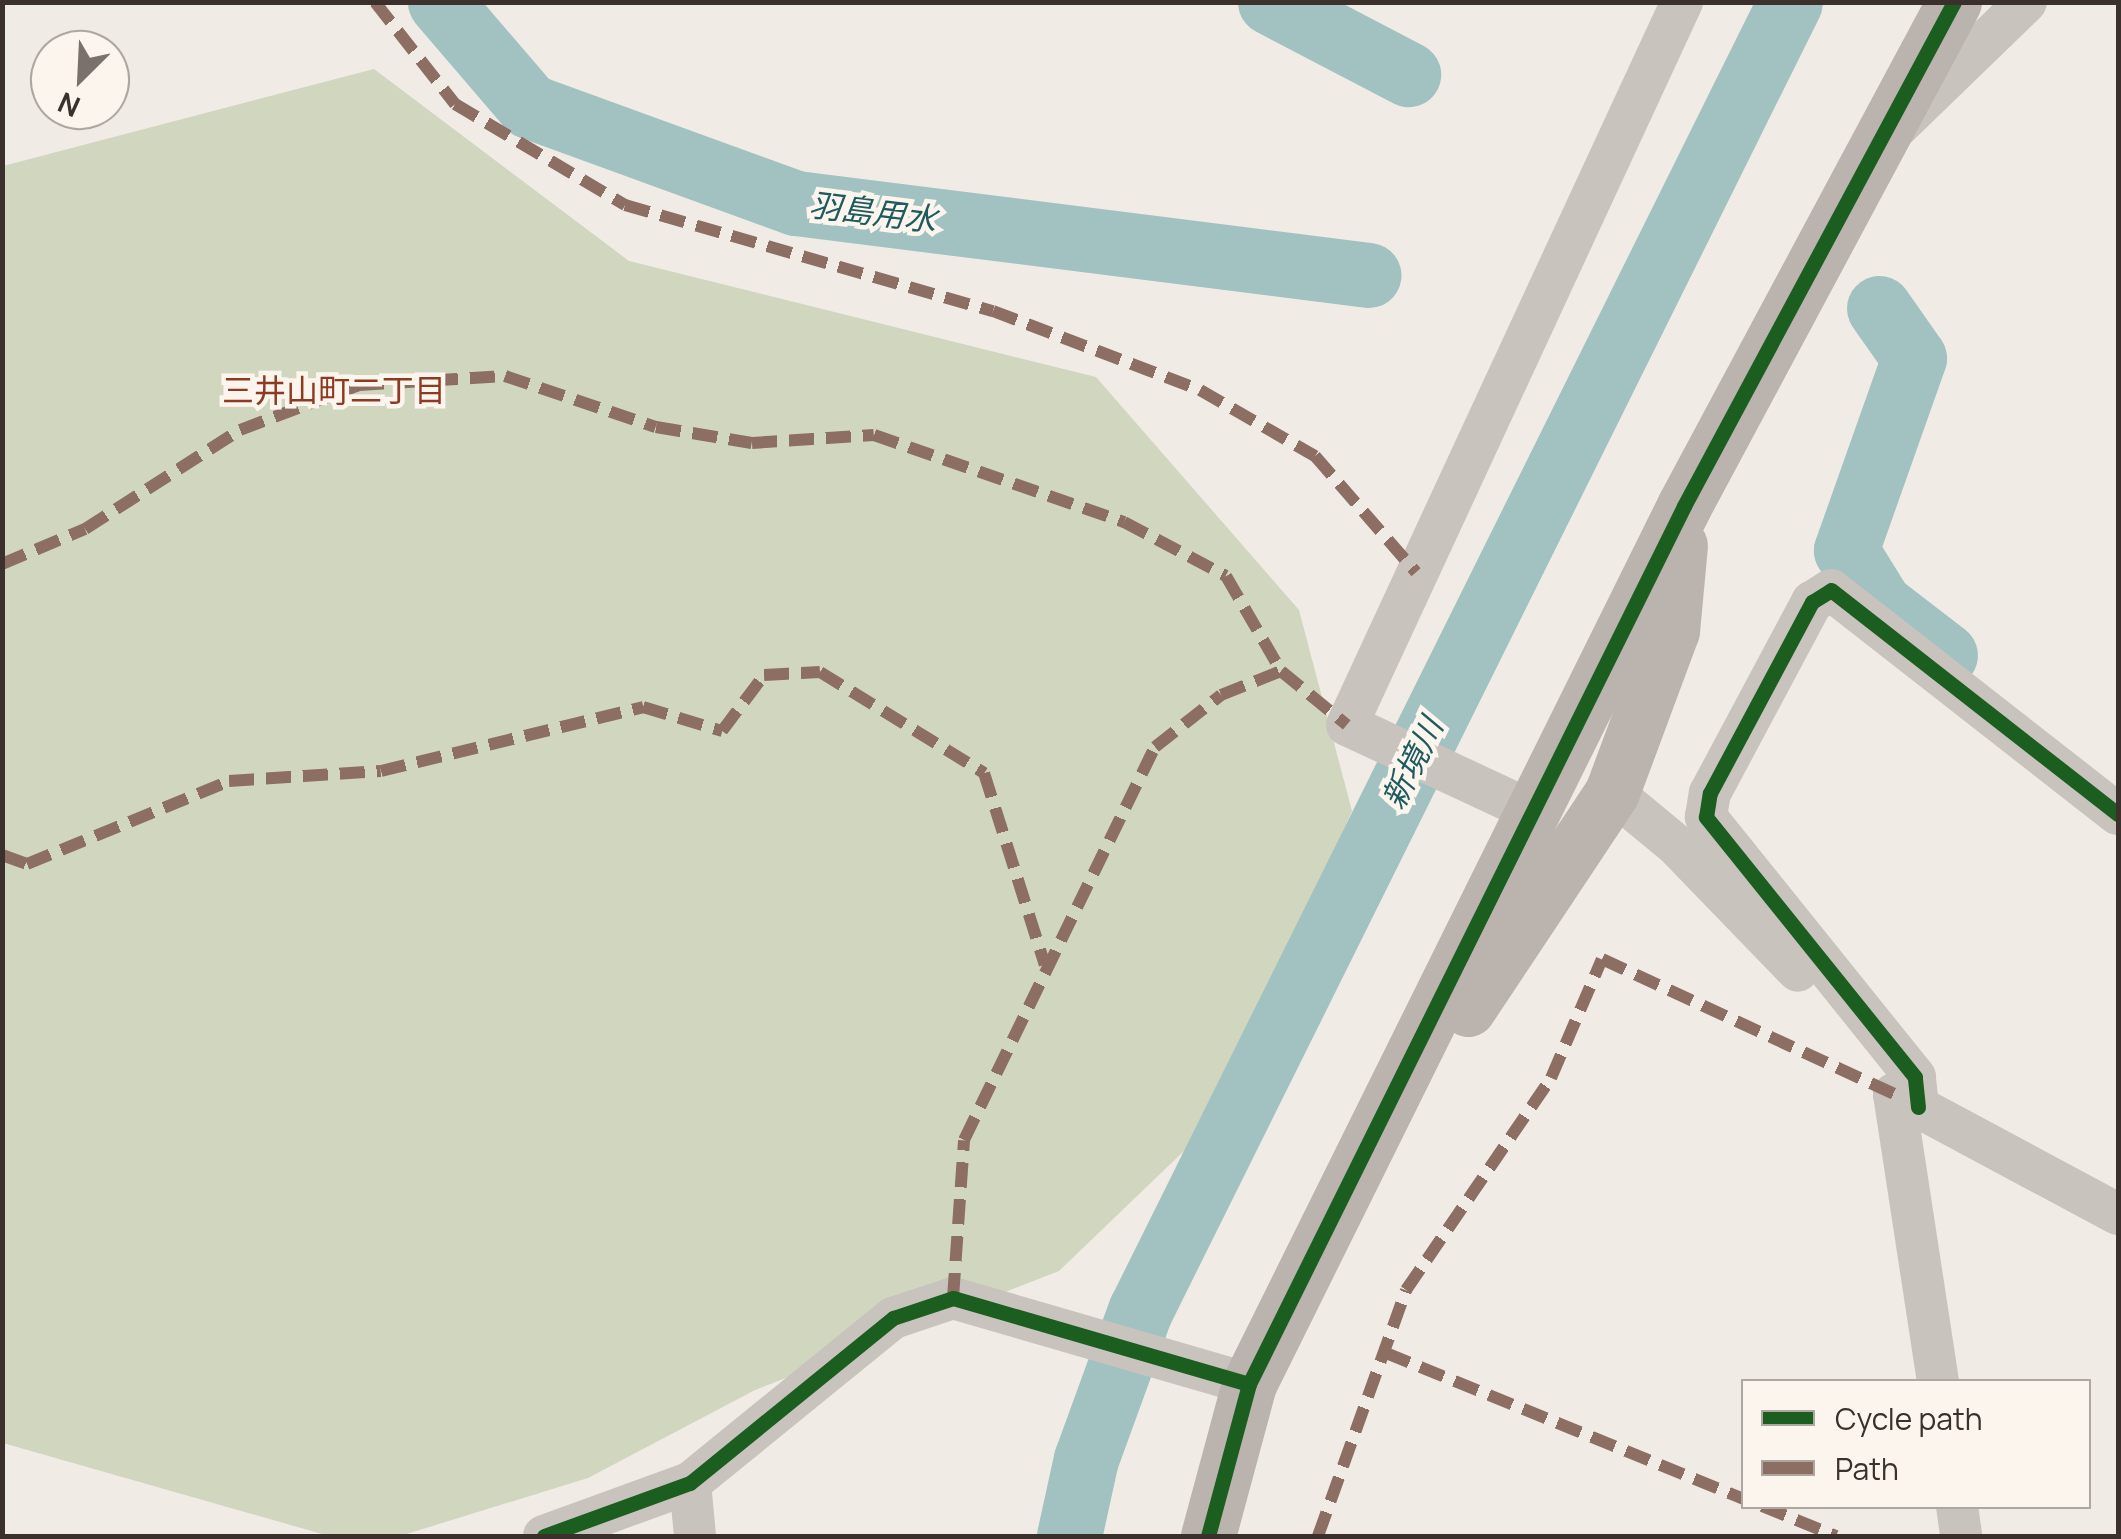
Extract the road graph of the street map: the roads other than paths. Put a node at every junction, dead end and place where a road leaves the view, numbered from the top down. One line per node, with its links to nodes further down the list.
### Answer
1 (1682, 2): 7 (street)
2 (1954, 2): 4 (street)
3 (2026, 2): 4 (street)
4 (1865, 158): 5 (street)
5 (1684, 506): 6 (street); 7 (street)
6 (1612, 792): 9 (street); 10 (street)
7 (1536, 813): 9 (street)
8 (2118, 814): 10 (street)
9 (1417, 1052): 12 (street)
10 (1906, 1100): 11 (street); 13 (street)
11 (2118, 1214)
12 (1235, 1379): 14 (street); 18 (street)
13 (1938, 1379)
14 (690, 1484): 16 (street); 17 (street)
15 (1957, 1509): 19 (street)
16 (544, 1536)
17 (695, 1536)
18 (1208, 1536)
19 (1961, 1536)

